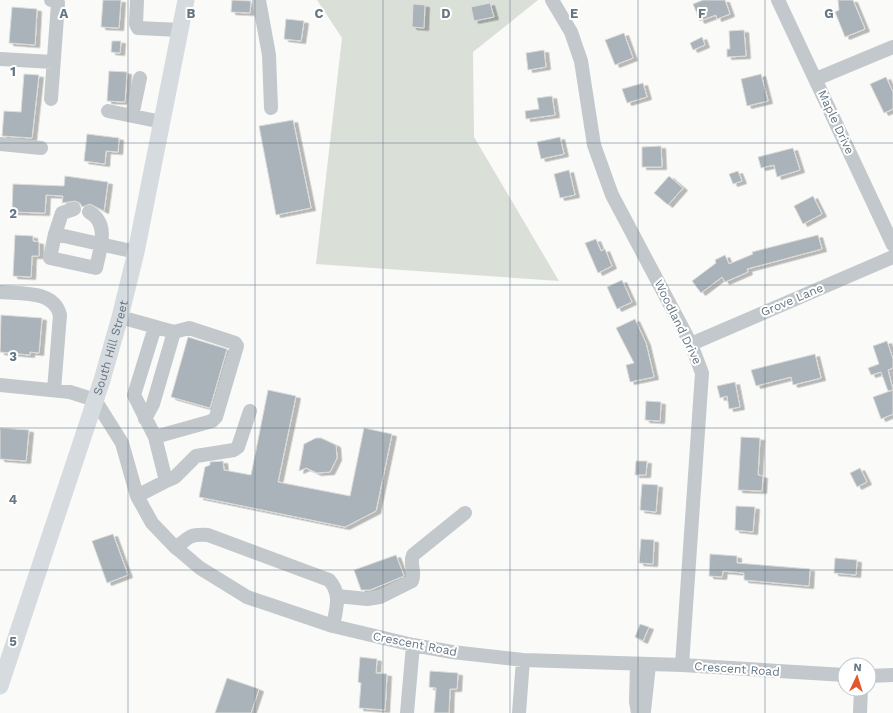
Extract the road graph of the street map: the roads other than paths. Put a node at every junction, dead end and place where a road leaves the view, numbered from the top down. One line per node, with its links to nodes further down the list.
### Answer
1 (51, 0): 10 (street)
2 (138, 0): 7 (street)
3 (186, 0): 7 (main road, South Hill Street)
4 (259, 0): 14 (street)
5 (552, 0): 31 (street, Woodland Drive)
6 (778, 0): 12 (street, Maple Drive)
7 (180, 30): 17 (main road, South Hill Street)
8 (893, 47): 12 (street)
9 (0, 59): 10 (street)
10 (53, 62): 13 (street)
11 (140, 78): 16 (street)
12 (816, 79): 24 (street, Maple Drive)
13 (51, 99)
14 (271, 108)
15 (108, 111): 16 (street)
16 (132, 116): 17 (street)
17 (162, 122): 25 (main road, South Hill Street)
18 (0, 144): 19 (street)
19 (41, 148)
20 (74, 209): 22 (street)
21 (89, 212): 23 (street)
22 (55, 234): 23 (street); 23 (street)
23 (101, 244): 25 (street)
24 (893, 245)
25 (136, 252): 28 (main road, South Hill Street)
26 (893, 257): 31 (street, Grove Lane)
27 (0, 292): 33 (street)
28 (120, 317): 29 (street); 34 (main road, South Hill Street)
29 (155, 327): 30 (street); 36 (street)
30 (174, 332): 36 (street); 37 (street)
31 (691, 344): 47 (street, Woodland Drive)
32 (0, 385): 33 (street)
33 (54, 390): 34 (street)
34 (95, 400): 39 (street, Crescent Road); 51 (main road, South Hill Street)
35 (250, 411): 38 (street)
36 (145, 419): 37 (street)
37 (155, 437): 38 (street)
38 (166, 481): 39 (street)
39 (137, 496): 41 (street, Crescent Road)
40 (465, 513): 42 (street)
41 (176, 548): 42 (street); 43 (street, Crescent Road)
42 (337, 596): 43 (street)
43 (333, 626): 44 (street, Crescent Road)
44 (413, 645): 45 (street, Crescent Road); 53 (street)
45 (523, 660): 46 (street, Crescent Road); 54 (street)
46 (643, 664): 47 (street, Crescent Road); 55 (street); 56 (street)
47 (682, 665): 48 (street, Crescent Road)
48 (837, 675)
49 (893, 675): 50 (street)
50 (877, 676)
51 (0, 686)
52 (860, 697): 57 (street)
53 (407, 713)
54 (519, 713)
55 (638, 713)
56 (643, 713)
57 (860, 713)

